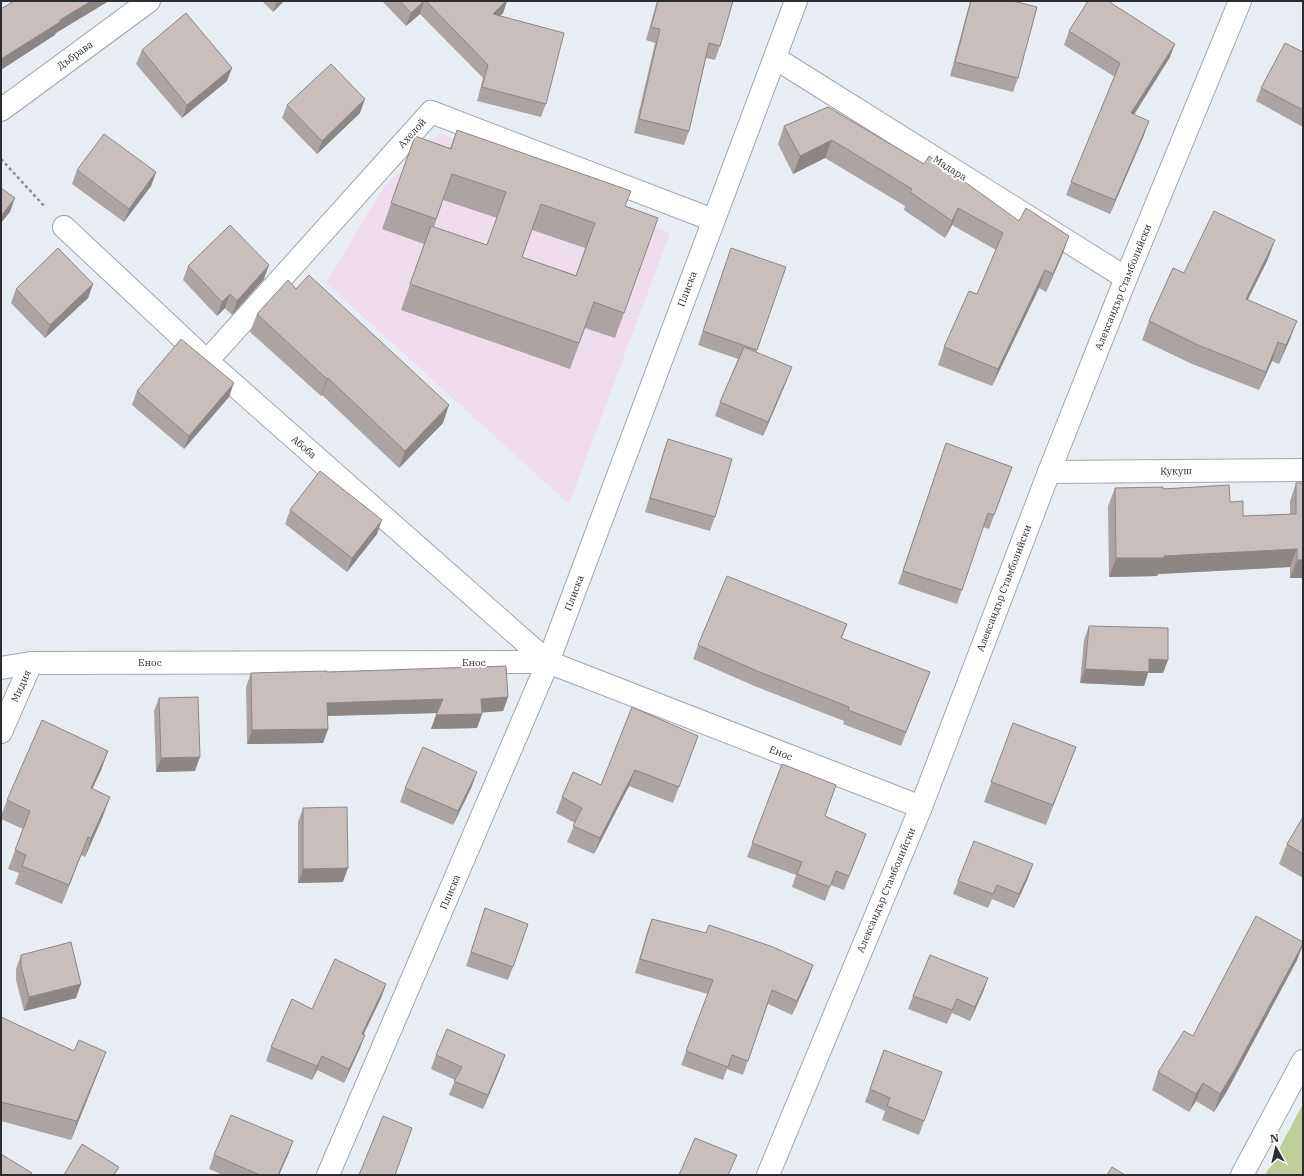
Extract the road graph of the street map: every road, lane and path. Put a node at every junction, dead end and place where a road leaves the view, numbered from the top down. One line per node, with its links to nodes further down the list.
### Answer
1 (149, 1): 5 (street, Дъбрава)
2 (796, 1): 4 (street, Плиска)
3 (1240, 1): 9 (street, Александър Стамболийски)
4 (775, 58): 7 (street, Плиска); 9 (street, Мадара)
5 (1, 110)
6 (1, 159): 8 (path)
7 (713, 220): 10 (street, Ахелой); 14 (street, Плиска)
8 (64, 227): 10 (street, Абоба)
9 (1126, 278): 12 (street, Александър Стамболийски)
10 (207, 362): 14 (street, Абоба)
11 (1303, 470): 12 (street, Кукуш)
12 (1049, 472): 17 (street, Александър Стамболийски)
13 (31, 662): 14 (street, Енос); 15 (street, Енос); 16 (street, Мидия)
14 (548, 662): 17 (street, Енос); 19 (street, Плиска)
15 (1, 668)
16 (1, 732)
17 (921, 807): 20 (street, Александър Стамболийски)
18 (1303, 1061): 21 (street)
19 (328, 1175)
20 (768, 1175)
21 (1242, 1175)

